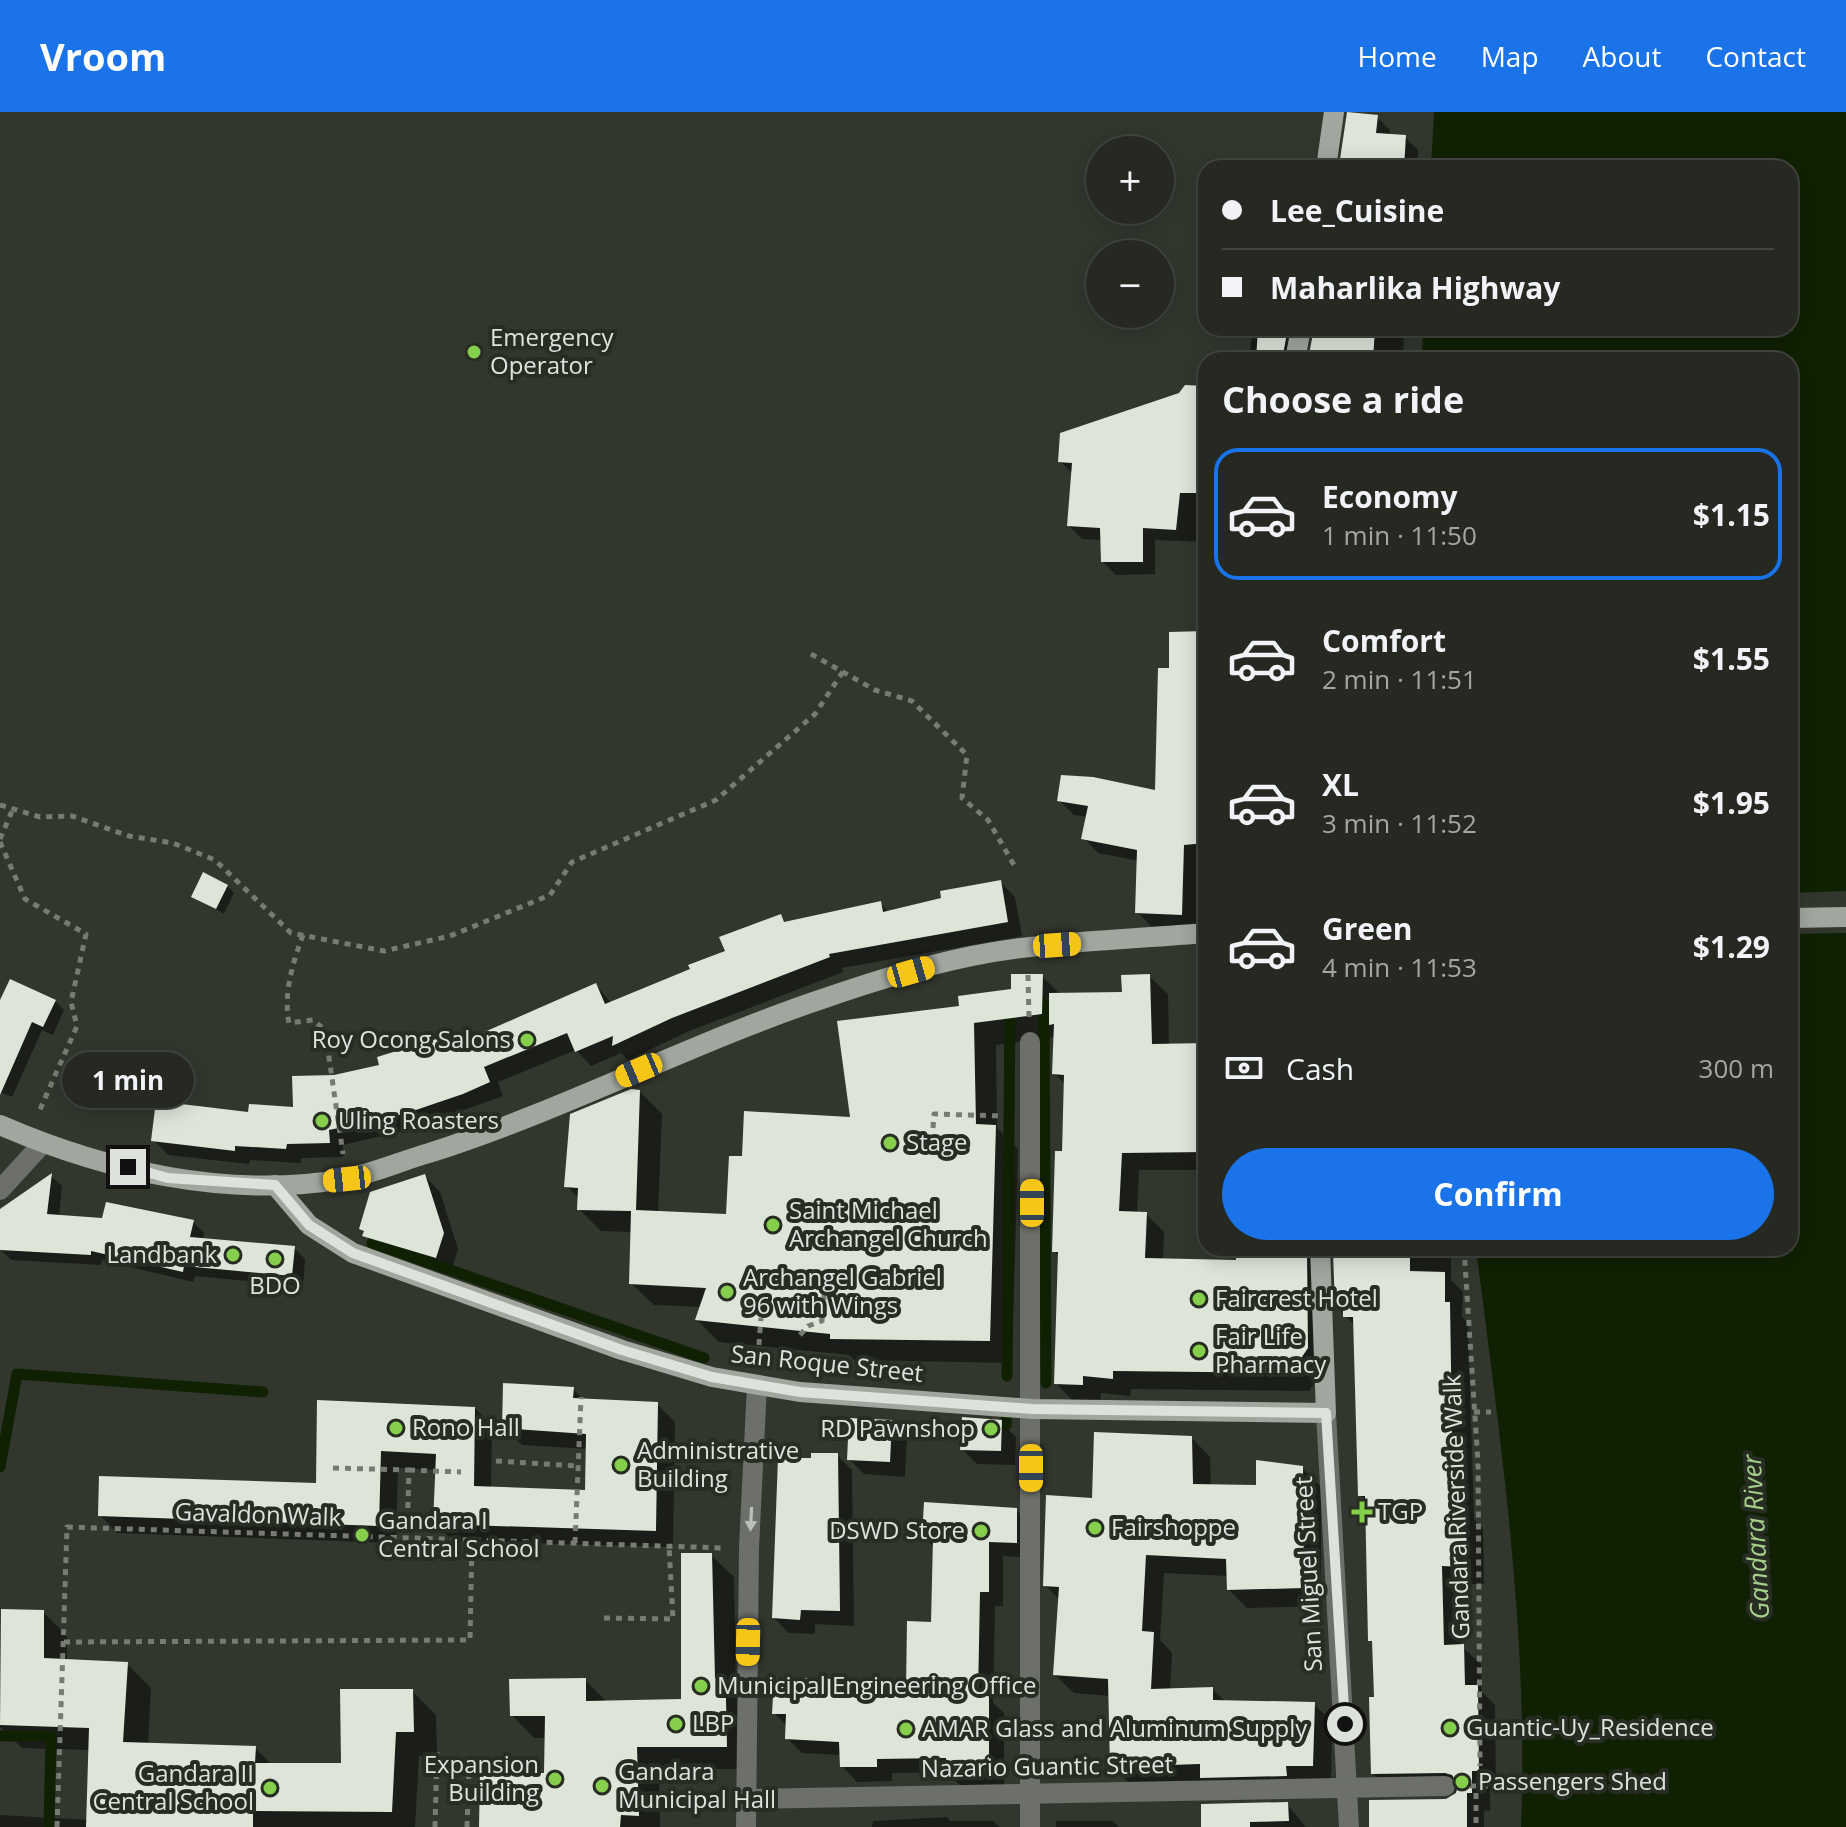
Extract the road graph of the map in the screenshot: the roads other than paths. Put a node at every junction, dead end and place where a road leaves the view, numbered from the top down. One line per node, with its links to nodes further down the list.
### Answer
1 (1334, 112): 2 (main road)
2 (1327, 160)
3 (1846, 917): 4 (main road)
4 (1798, 918)
5 (1198, 934): 9 (main road)
6 (1030, 1042): 13 (street)
7 (0, 1125): 8 (main road)
8 (35, 1140): 9 (main road); 10 (street)
9 (275, 1185): 12 (main road, San Roque Street)
10 (0, 1190)
11 (1320, 1256): 14 (main road)
12 (757, 1385): 13 (main road, San Roque Street); 18 (street, one-way to 18)
13 (1032, 1409): 14 (main road, San Roque Street); 17 (street)
14 (1326, 1413): 15 (street, San Miguel Street)
15 (1348, 1786): 16 (street, Nazario Guantic Street); 17 (street, Nazario Guantic Street); 21 (street, San Miguel Street)
16 (1445, 1786)
17 (1029, 1795): 18 (street, Nazario Guantic Street); 20 (street)
18 (746, 1799): 19 (street)
19 (746, 1827)
20 (1030, 1827)
21 (1349, 1827)

